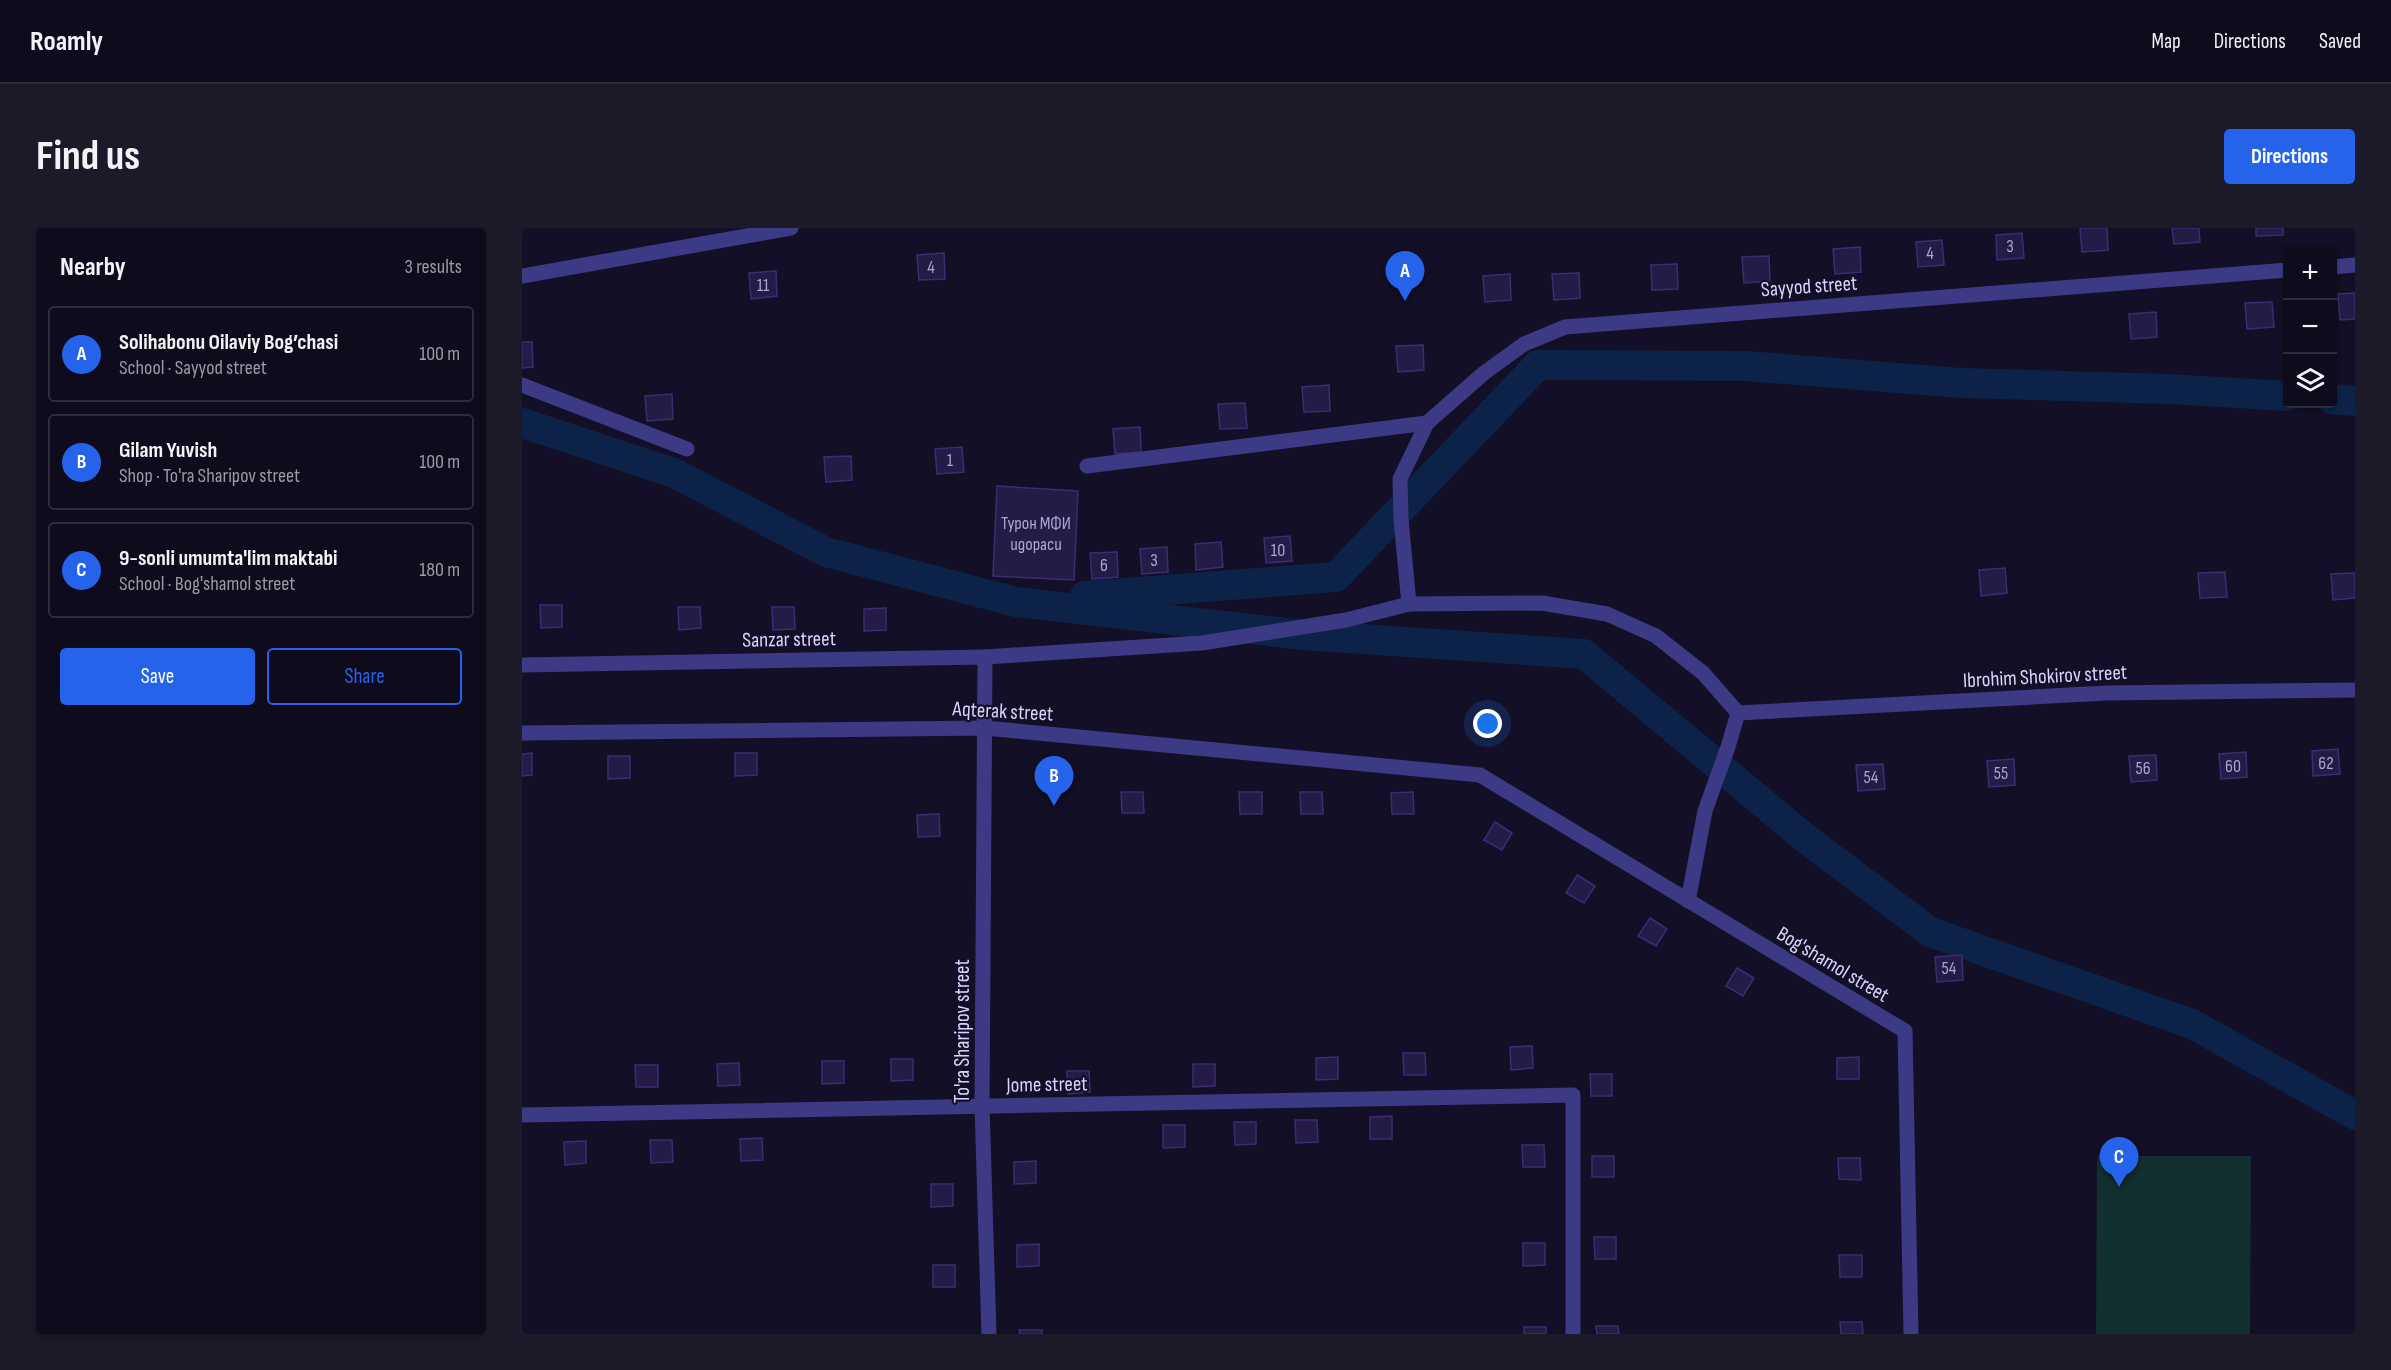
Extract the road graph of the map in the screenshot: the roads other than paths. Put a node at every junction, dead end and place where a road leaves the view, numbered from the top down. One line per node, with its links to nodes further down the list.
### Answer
1 (791, 228): 5 (street)
2 (2355, 265): 3 (street)
3 (2337, 267)
4 (2283, 270): 7 (street, Sayyod street)
5 (522, 276)
6 (522, 385): 8 (street)
7 (1427, 423): 9 (street); 10 (street, Sayyod street)
8 (687, 449)
9 (1087, 466)
10 (1409, 604): 11 (street, Sanzar street); 14 (street, Sanzar street)
11 (985, 657): 12 (street, Sanzar street); 15 (street)
12 (522, 665)
13 (2355, 690): 14 (street, Ibrohim Shokirov street)
14 (1738, 713): 18 (street)
15 (984, 728): 16 (street, Aqterak street); 17 (street, Aqterak street); 19 (street, To'ra Sharipov street)
16 (522, 734)
17 (1480, 775): 18 (street, Bog'shamol street)
18 (1688, 902): 23 (street, Bog'shamol street)
19 (982, 1106): 20 (street, Jome street); 21 (street, To'ra Sharipov street); 22 (street, Jome street)
20 (522, 1116)
21 (989, 1334)
22 (1573, 1334)
23 (1911, 1334)

